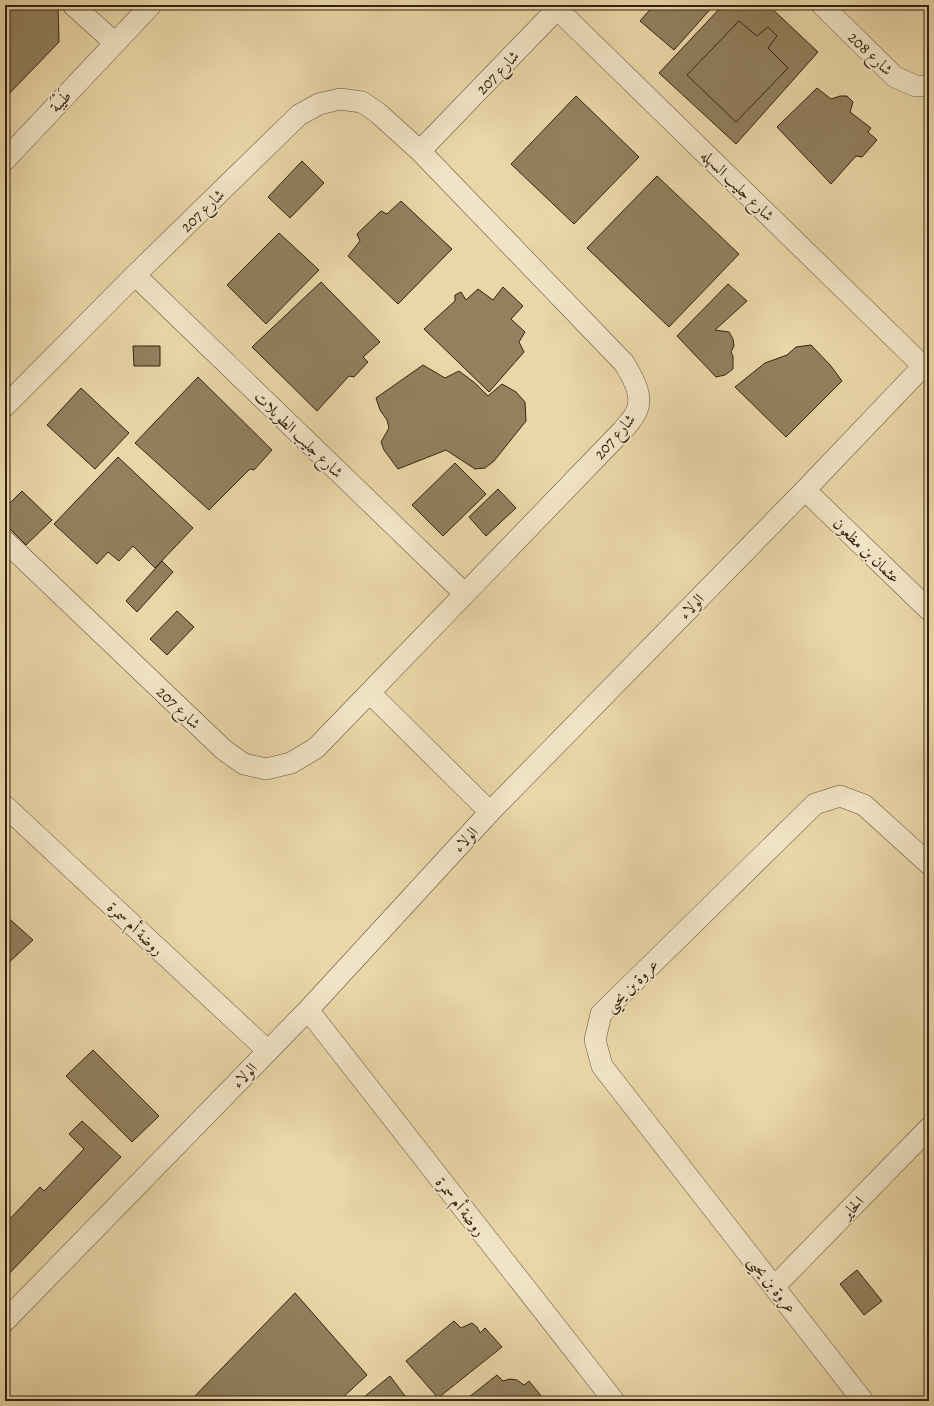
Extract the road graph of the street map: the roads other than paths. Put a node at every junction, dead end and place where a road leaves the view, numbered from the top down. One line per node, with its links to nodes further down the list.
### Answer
1 (73, 5): 5 (street)
2 (152, 5): 5 (street, طَيْبَة)
3 (822, 5): 6 (street, شارع 208)
4 (555, 7): 7 (street, شارع 207); 10 (street, شارع جليب السهله)
5 (115, 43): 8 (street, طَيْبَة)
6 (929, 86)
7 (420, 151): 9 (street, شارع 207); 14 (street, شارع 207)
8 (5, 160)
9 (135, 275): 11 (street, شارع 207); 14 (street, شارع جليب الطويلات)
10 (926, 363): 12 (street, الولاء)
11 (5, 406)
12 (805, 490): 15 (street, عثمان بن مظعون); 18 (street, الولاء)
13 (5, 541): 16 (street, شارع 207)
14 (464, 594): 16 (street, شارع 207)
15 (929, 610)
16 (370, 693): 18 (street)
17 (5, 806): 21 (street, روضة أم سمرة)
18 (490, 812): 20 (street, الولاء)
19 (929, 864): 23 (street, عروة بن يحيى)
20 (308, 1010): 21 (street, الولاء); 25 (street, روضة أم سمرة)
21 (268, 1051): 24 (street, الولاء)
22 (929, 1128): 23 (street, الحاير)
23 (775, 1286): 26 (street, عروة بن يحيى)
24 (5, 1321)
25 (614, 1401)
26 (863, 1401)

